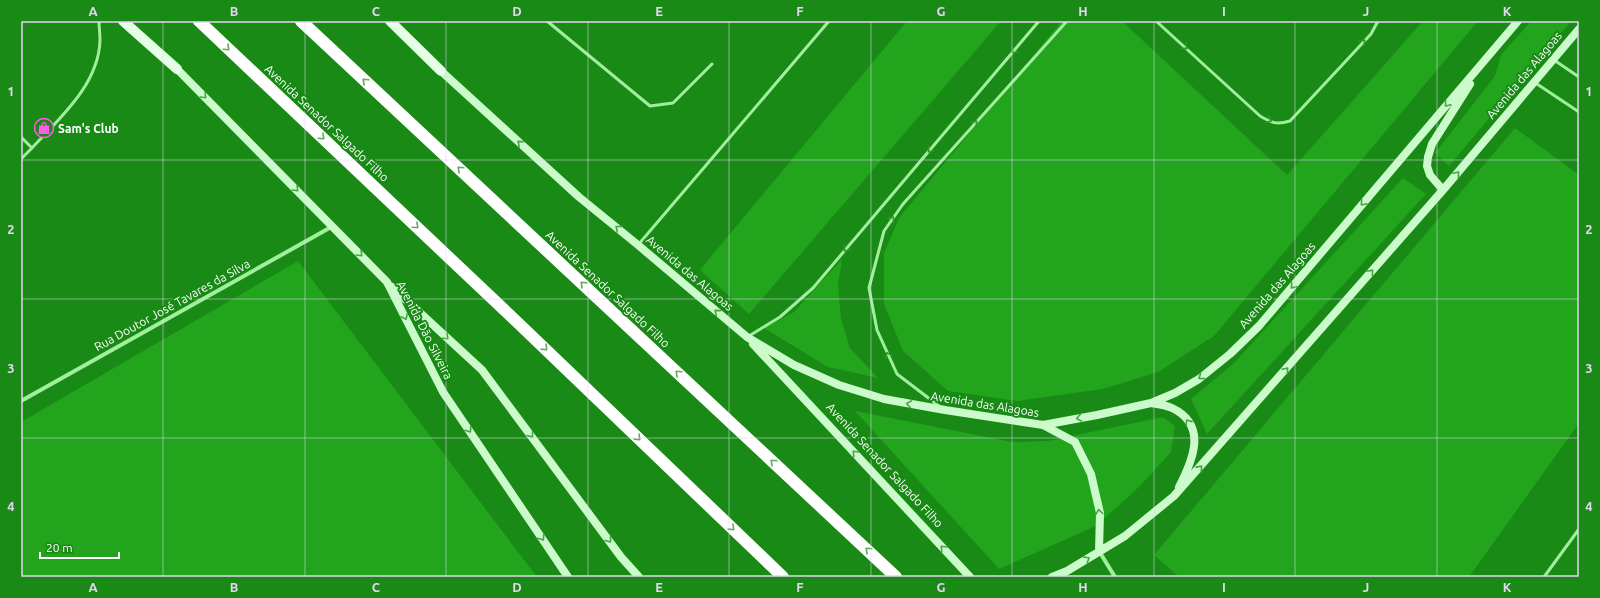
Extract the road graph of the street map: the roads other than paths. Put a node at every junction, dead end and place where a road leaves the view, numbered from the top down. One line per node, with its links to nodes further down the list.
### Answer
1 (99, 21): 23 (lane)
2 (123, 21): 17 (main road)
3 (199, 21): 39 (highway, Avenida Senador Salgado Filho, one-way to 39)
4 (301, 21): 40 (highway, Avenida Senador Salgado Filho, one-way to 4)
5 (390, 21): 18 (main road)
6 (547, 21): 16 (lane)
7 (829, 21): 27 (lane)
8 (1039, 21): 29 (lane, one-way to 29)
9 (1067, 21): 32 (lane, one-way to 9)
10 (1156, 21): 11 (lane, one-way to 11)
11 (1378, 21)
12 (1518, 21): 14 (main road, Avenida das Alagoas)
13 (1579, 29): 15 (main road, Avenida das Alagoas)
14 (1486, 58): 25 (main road); 31 (main road, Avenida das Alagoas, one-way to 31)
15 (1553, 60): 19 (lane); 20 (main road, Avenida das Alagoas)
16 (712, 64)
17 (177, 69): 26 (main road, Avenida Dão Silveira, one-way to 26)
18 (441, 70): 27 (main road, Avenida das Alagoas, one-way to 18)
19 (1579, 77)
20 (1534, 82): 21 (lane); 25 (main road, Avenida das Alagoas, one-way to 20)
21 (1579, 112)
22 (21, 137): 23 (lane)
23 (32, 148): 24 (lane)
24 (21, 159)
25 (1443, 190): 34 (main road, Avenida das Alagoas, one-way to 25)
26 (333, 226): 28 (main road, Avenida Dão Silveira, one-way to 28); 30 (street, Rua Doutor José Tavares da Silva)
27 (638, 245): 29 (main road, Avenida das Alagoas, one-way to 27)
28 (387, 282): 37 (main road, Avenida Dão Silveira, one-way to 37); 38 (main road, one-way to 38)
29 (747, 337): 32 (main road, Avenida das Alagoas, one-way to 29); 41 (main road, Avenida Senador Salgado Filho, one-way to 29)
30 (21, 400)
31 (1151, 403): 33 (main road, Avenida das Alagoas, one-way to 33); 34 (main road, one-way to 31)
32 (945, 410): 33 (main road, Avenida das Alagoas)
33 (1042, 425): 36 (main road, one-way to 33)
34 (1174, 496): 36 (main road, Avenida das Alagoas)
35 (1579, 529): 44 (lane)
36 (1099, 551): 42 (main road, Avenida das Alagoas, one-way to 36); 43 (street)
37 (568, 577)
38 (639, 577)
39 (783, 577)
40 (896, 577)
41 (970, 577)
42 (1052, 577)
43 (1116, 577)
44 (1544, 577)

